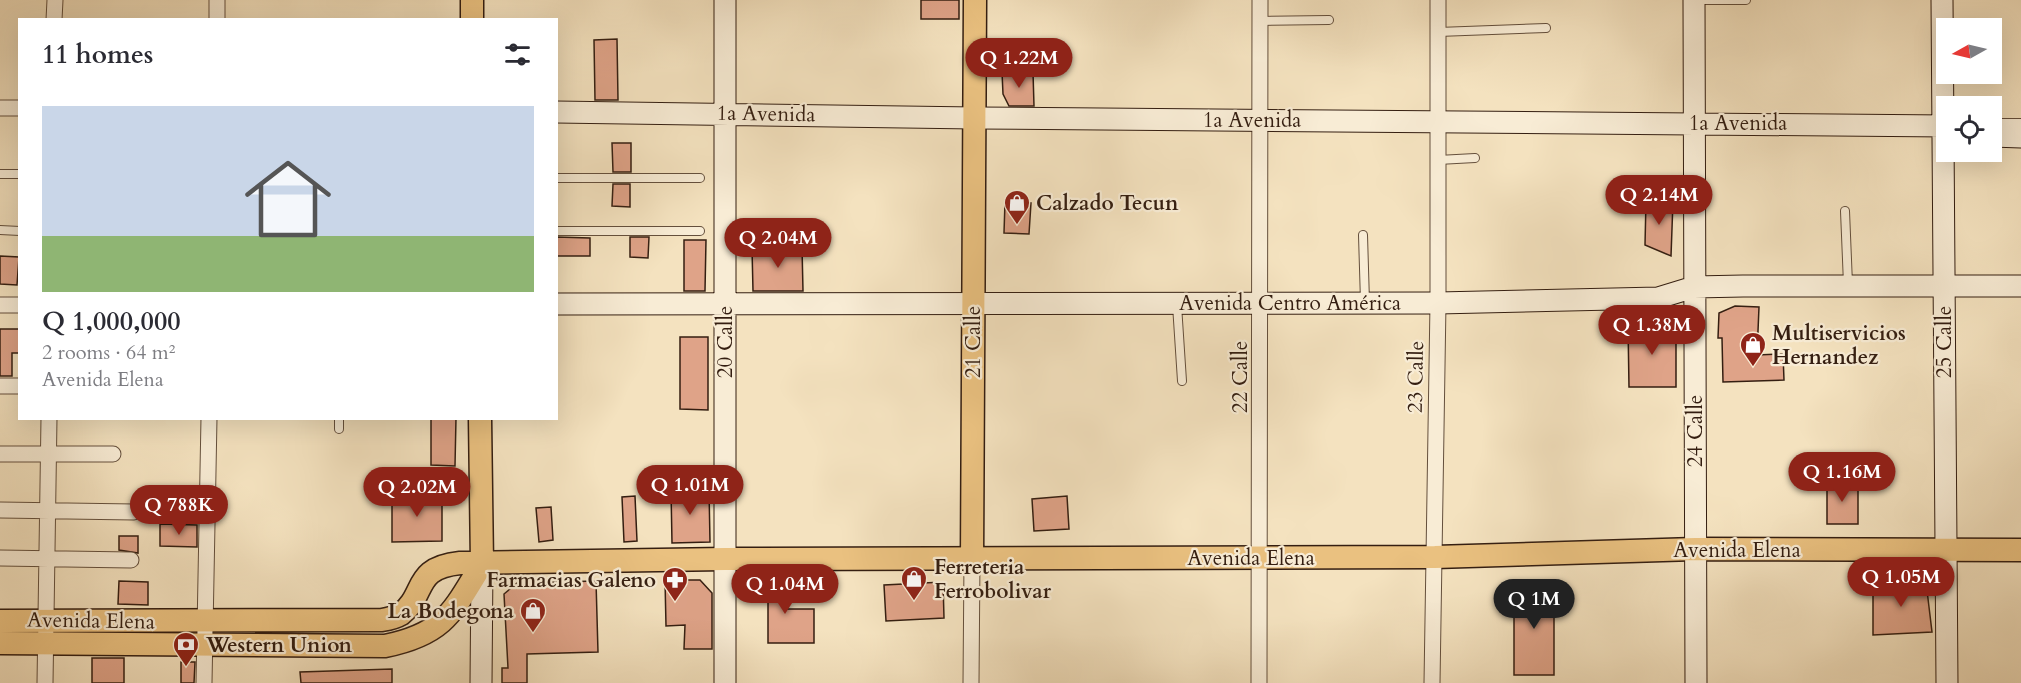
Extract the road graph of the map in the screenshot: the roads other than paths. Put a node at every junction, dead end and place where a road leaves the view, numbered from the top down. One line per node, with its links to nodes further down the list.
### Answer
1 (55, 0): 11 (street)
2 (217, 0): 12 (street)
3 (472, 0): 13 (main road)
4 (725, 0): 22 (street, 20 Calle)
5 (975, 0): 23 (main road, 21 Calle)
6 (1260, 0): 14 (street, 22 Calle)
7 (1438, 0): 17 (street, 23 Calle)
8 (1694, 0): 9 (lane); 26 (street, 24 Calle)
9 (1746, 0)
10 (1942, 0): 18 (street, 25 Calle)
11 (54, 18)
12 (217, 18)
13 (472, 18)
14 (1260, 21): 15 (lane); 24 (street, 22 Calle)
15 (1329, 21)
16 (1546, 28): 17 (lane)
17 (1438, 32): 25 (street, 23 Calle)
18 (1945, 96)
19 (0, 108): 20 (street)
20 (18, 108)
21 (558, 112): 22 (street, 1a Avenida)
22 (725, 113): 23 (street, 1a Avenida); 54 (street, 20 Calle)
23 (975, 118): 24 (street, 1a Avenida); 55 (main road, 21 Calle)
24 (1260, 120): 25 (street, 1a Avenida); 50 (street, 22 Calle)
25 (1438, 121): 26 (street, 1a Avenida); 33 (street, 23 Calle)
26 (1694, 123): 29 (street, 1a Avenida); 48 (street, 24 Calle)
27 (2002, 123): 28 (lane)
28 (2021, 123)
29 (1936, 125)
30 (2002, 136): 31 (street)
31 (2021, 136)
32 (1475, 158): 33 (lane)
33 (1438, 160): 52 (street, 23 Calle)
34 (1946, 162): 46 (street, 25 Calle)
35 (0, 174): 36 (lane)
36 (18, 174)
37 (558, 177): 38 (lane)
38 (700, 178)
39 (1845, 211): 45 (lane)
40 (0, 230): 41 (lane)
41 (18, 231)
42 (558, 231): 43 (lane)
43 (700, 231)
44 (1363, 235): 51 (lane)
45 (1848, 285): 46 (street, Avenida Centro América); 48 (street, Avenida Centro América)
46 (1944, 285): 47 (street, Avenida Centro América); 73 (street, 25 Calle)
47 (2021, 286)
48 (1694, 287): 52 (street, Avenida Centro América); 72 (street, 24 Calle)
49 (1178, 303): 50 (street, Avenida Centro América); 55 (street, Avenida Centro América); 58 (lane)
50 (1262, 303): 51 (street, Avenida Centro América); 75 (street, 22 Calle)
51 (1365, 303): 52 (street, Avenida Centro América)
52 (1438, 303): 76 (street, 23 Calle)
53 (558, 304): 54 (street, Avenida Centro América)
54 (725, 304): 55 (street, Avenida Centro América); 79 (street, 20 Calle)
55 (974, 304): 81 (main road, 21 Calle)
56 (0, 305): 57 (street)
57 (18, 305)
58 (1182, 381)
59 (0, 386): 60 (street)
60 (18, 386)
61 (48, 420): 67 (street)
62 (209, 420): 85 (street)
63 (339, 420): 65 (lane)
64 (480, 420): 82 (main road)
65 (339, 429)
66 (0, 454): 67 (street)
67 (48, 454): 68 (street); 70 (street)
68 (113, 454)
69 (0, 510): 70 (street)
70 (47, 511): 71 (street); 78 (street)
71 (134, 512)
72 (1695, 549): 73 (main road, Avenida Elena); 76 (main road, Avenida Elena); 95 (street, 24 Calle)
73 (1946, 549): 74 (main road, Avenida Elena); 96 (street, 25 Calle)
74 (2021, 550)
75 (1260, 557): 76 (main road, Avenida Elena); 81 (main road, Avenida Elena); 93 (street, 22 Calle)
76 (1435, 557): 94 (street, 23 Calle)
77 (0, 558): 78 (street)
78 (46, 559): 80 (street); 84 (street)
79 (725, 559): 81 (main road, Avenida Elena); 82 (main road, Avenida Elena); 91 (street, 20 Calle)
80 (131, 560)
81 (972, 560): 92 (street, 21 Calle)
82 (482, 564): 85 (main road, Avenida Elena); 85 (main road, Avenida Elena); 90 (street)
83 (0, 621): 84 (main road, Avenida Elena)
84 (45, 621): 85 (main road, Avenida Elena); 87 (street)
85 (205, 634): 87 (main road, Avenida Elena); 89 (street)
86 (0, 643): 87 (main road, Avenida Elena)
87 (45, 644): 88 (street)
88 (45, 683)
89 (204, 683)
90 (481, 683)
91 (725, 683)
92 (971, 683)
93 (1259, 683)
94 (1432, 683)
95 (1696, 683)
96 (1947, 683)

